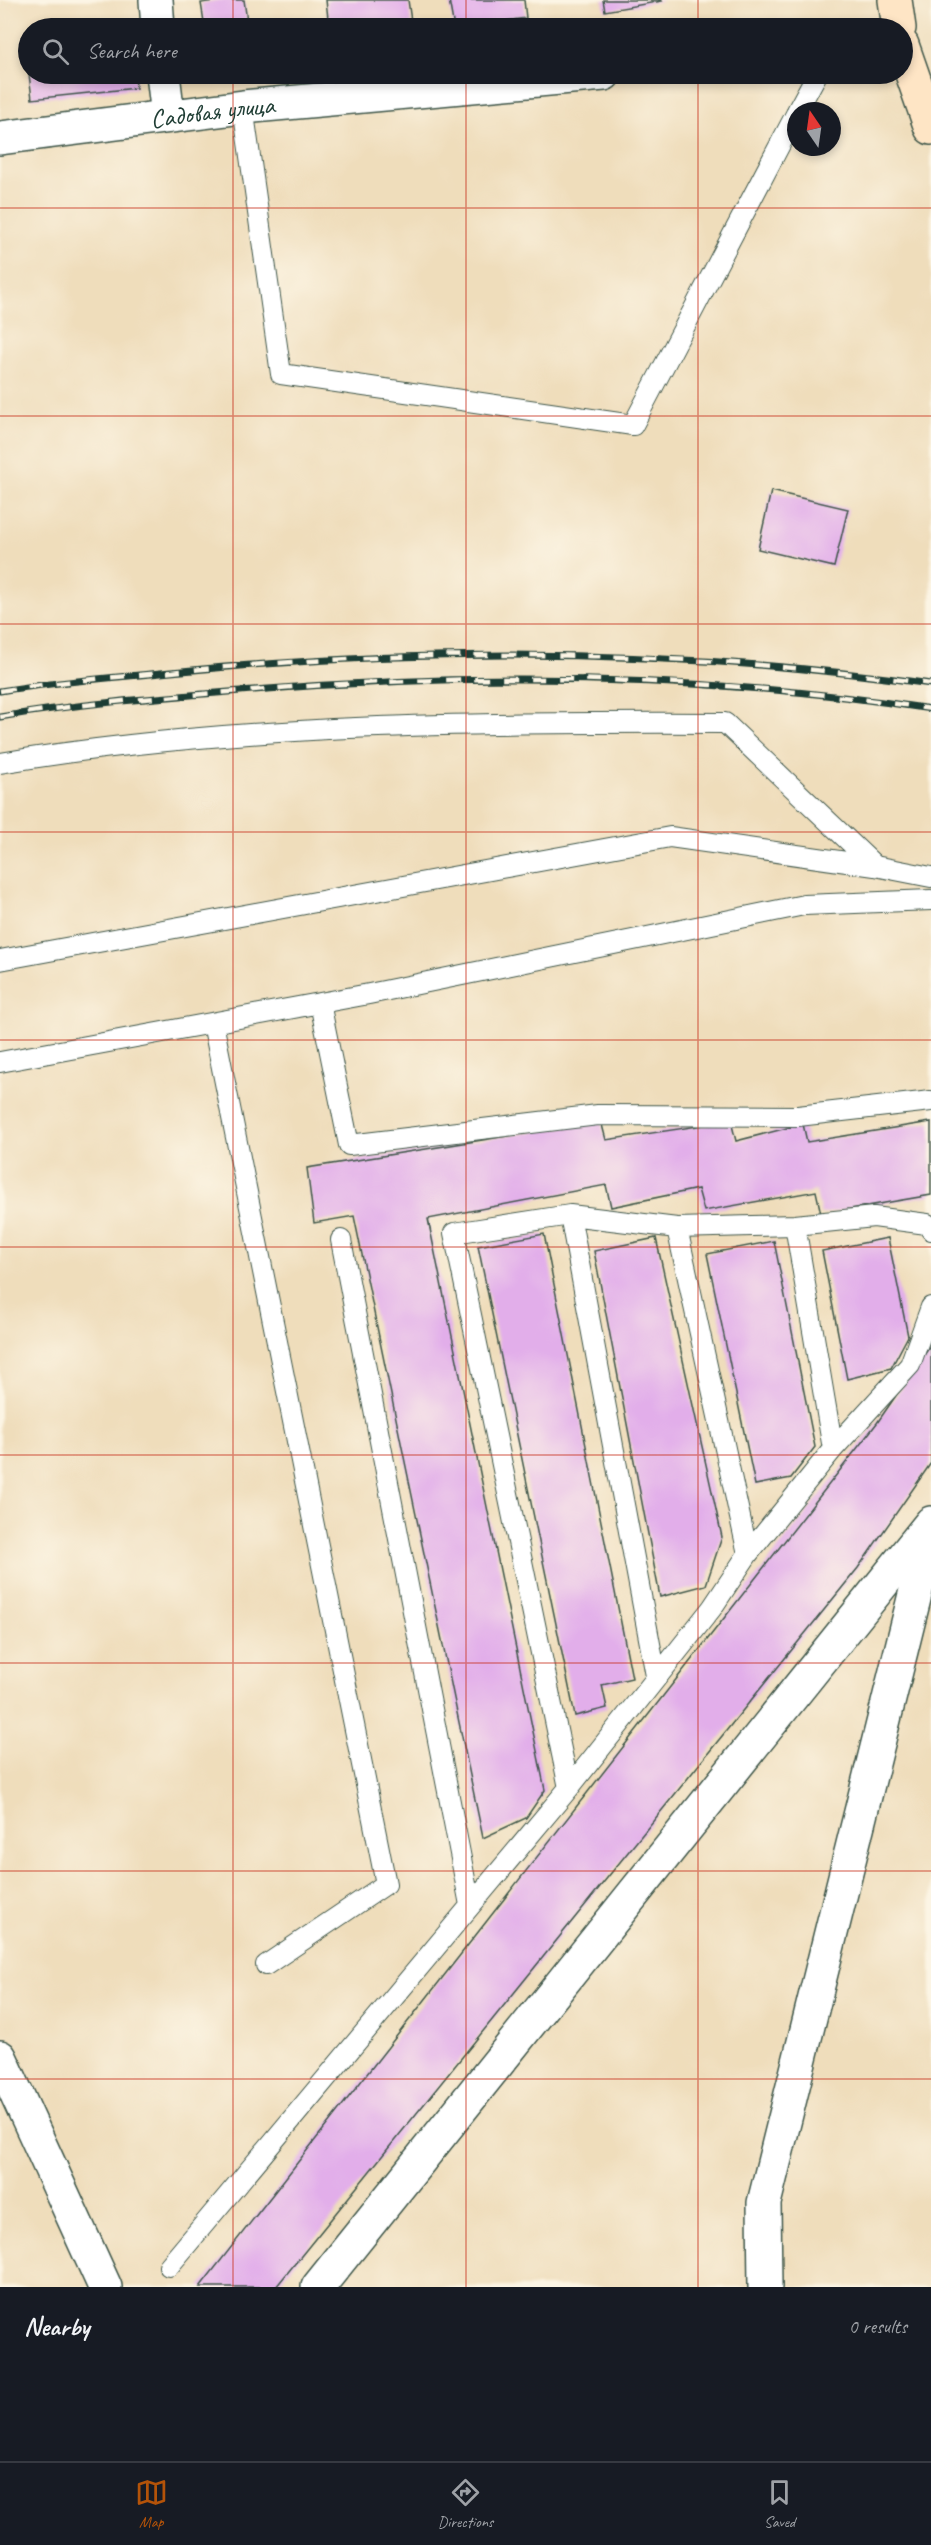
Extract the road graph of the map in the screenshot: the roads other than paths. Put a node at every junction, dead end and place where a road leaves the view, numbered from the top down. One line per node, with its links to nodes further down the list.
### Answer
1 (156, 0): 3 (street)
2 (895, 0): 4 (street)
3 (158, 18)
4 (898, 18)
5 (913, 75): 12 (street)
6 (164, 84): 11 (street)
7 (495, 84): 10 (street, Садовая улица)
8 (812, 84): 9 (lane)
9 (802, 102)
10 (243, 107): 11 (street, Садовая улица); 13 (lane)
11 (168, 116): 14 (street, Садовая улица)
12 (931, 128)
13 (787, 131)
14 (0, 138)
15 (0, 763): 16 (lane)
16 (875, 866): 17 (lane); 19 (lane)
17 (931, 877)
18 (931, 900): 20 (lane)
19 (0, 960)
20 (320, 1003): 21 (lane); 23 (lane)
21 (213, 1023): 22 (lane); 37 (lane)
22 (0, 1062)
23 (931, 1101)
24 (570, 1215): 26 (lane); 34 (lane); 35 (lane)
25 (795, 1225): 26 (lane); 27 (lane); 30 (lane)
26 (676, 1228): 33 (lane)
27 (931, 1230)
28 (341, 1240): 36 (lane)
29 (931, 1307): 30 (lane)
30 (833, 1449): 33 (lane)
31 (931, 1522): 41 (street)
32 (931, 1528): 42 (street)
33 (748, 1554): 34 (lane)
34 (656, 1676): 35 (lane)
35 (569, 1788): 36 (lane)
36 (470, 1905): 39 (lane)
37 (266, 1965)
38 (0, 2058): 40 (street)
39 (169, 2266)
40 (105, 2287)
41 (318, 2287)
42 (765, 2287)

